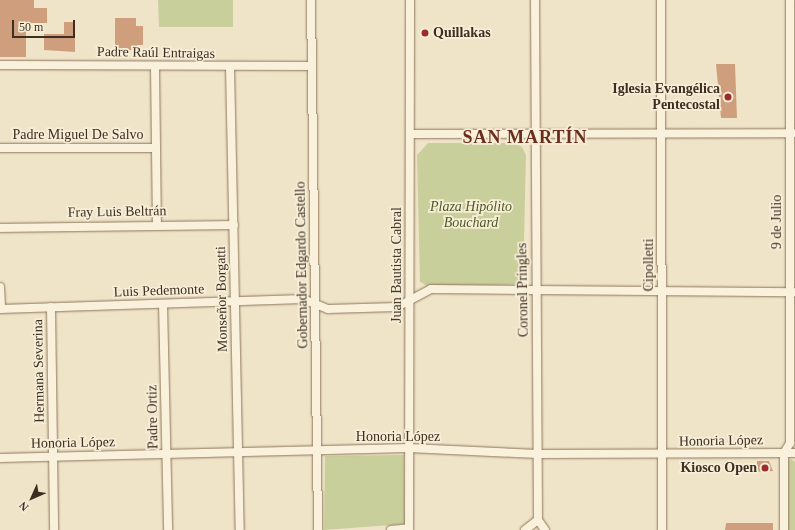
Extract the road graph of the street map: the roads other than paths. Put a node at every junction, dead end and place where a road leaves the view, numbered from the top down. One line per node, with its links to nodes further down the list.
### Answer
1 (311, 0): 8 (street, Gobernador Edgardo Castello)
2 (410, 0): 13 (street, Juan Bautista Cabral)
3 (535, 0): 10 (street, Coronel Pringles)
4 (661, 0): 11 (street, Cipolletti)
5 (790, 0): 12 (street, 9 de Julio)
6 (0, 64): 7 (street, Padre Raúl Entraigas)
7 (155, 66): 9 (street, Padre Raúl Entraigas); 15 (street)
8 (312, 66): 9 (street, Padre Raúl Entraigas); 26 (street, Gobernador Edgardo Castello)
9 (230, 67): 17 (street, Monseñor Borgatti)
10 (534, 133): 11 (street); 13 (street); 20 (street, Coronel Pringles)
11 (663, 133): 12 (street); 22 (street, Cipolletti)
12 (793, 133): 21 (street, 9 de Julio)
13 (410, 134): 23 (street, Juan Bautista Cabral)
14 (0, 148): 15 (street, Padre Miguel De Salvo)
15 (156, 148): 16 (street)
16 (157, 224): 17 (street, Fray Luis Beltrán); 18 (street, Fray Luis Beltrán)
17 (234, 225): 24 (street, Monseñor Borgatti)
18 (0, 228)
19 (0, 287): 28 (street)
20 (536, 290): 22 (street, Luis Pedemonte); 23 (street, Luis Pedemonte); 36 (street, Coronel Pringles)
21 (793, 292): 22 (street, Luis Pedemonte); 29 (street, 9 de Julio)
22 (662, 294): 37 (street, Cipolletti)
23 (410, 298): 26 (street, Luis Pedemonte); 30 (street, Juan Bautista Cabral)
24 (235, 301): 25 (street, Luis Pedemonte); 26 (street, Luis Pedemonte); 32 (street, Monseñor Borgatti)
25 (163, 304): 27 (street, Luis Pedemonte); 35 (street, Padre Ortiz)
26 (314, 304): 31 (street, Gobernador Edgardo Castello)
27 (51, 307): 28 (street, Luis Pedemonte); 38 (street, Hermana Severina)
28 (0, 309)
29 (793, 446): 33 (street, 9 de Julio)
30 (409, 448): 31 (street, Honoria López); 36 (street, Honoria López); 41 (street, Juan Bautista Cabral)
31 (319, 450): 32 (street, Honoria López); 45 (street, Gobernador Edgardo Castello)
32 (239, 453): 35 (street, Honoria López); 44 (street, Monseñor Borgatti)
33 (784, 453): 34 (street, Honoria López); 37 (street, Honoria López); 50 (street)
34 (795, 453)
35 (167, 454): 38 (street, Honoria López); 43 (street, Padre Ortiz)
36 (538, 454): 37 (street, Honoria López); 40 (street, Coronel Pringles)
37 (662, 454): 49 (street, Cipolletti)
38 (53, 457): 39 (street, Honoria López); 42 (street, Hermana Severina)
39 (0, 458)
40 (538, 520): 47 (street); 48 (street)
41 (410, 529): 46 (street)
42 (54, 530)
43 (168, 530)
44 (240, 530)
45 (318, 530)
46 (391, 530)
47 (525, 530)
48 (545, 530)
49 (662, 530)
50 (784, 530)

